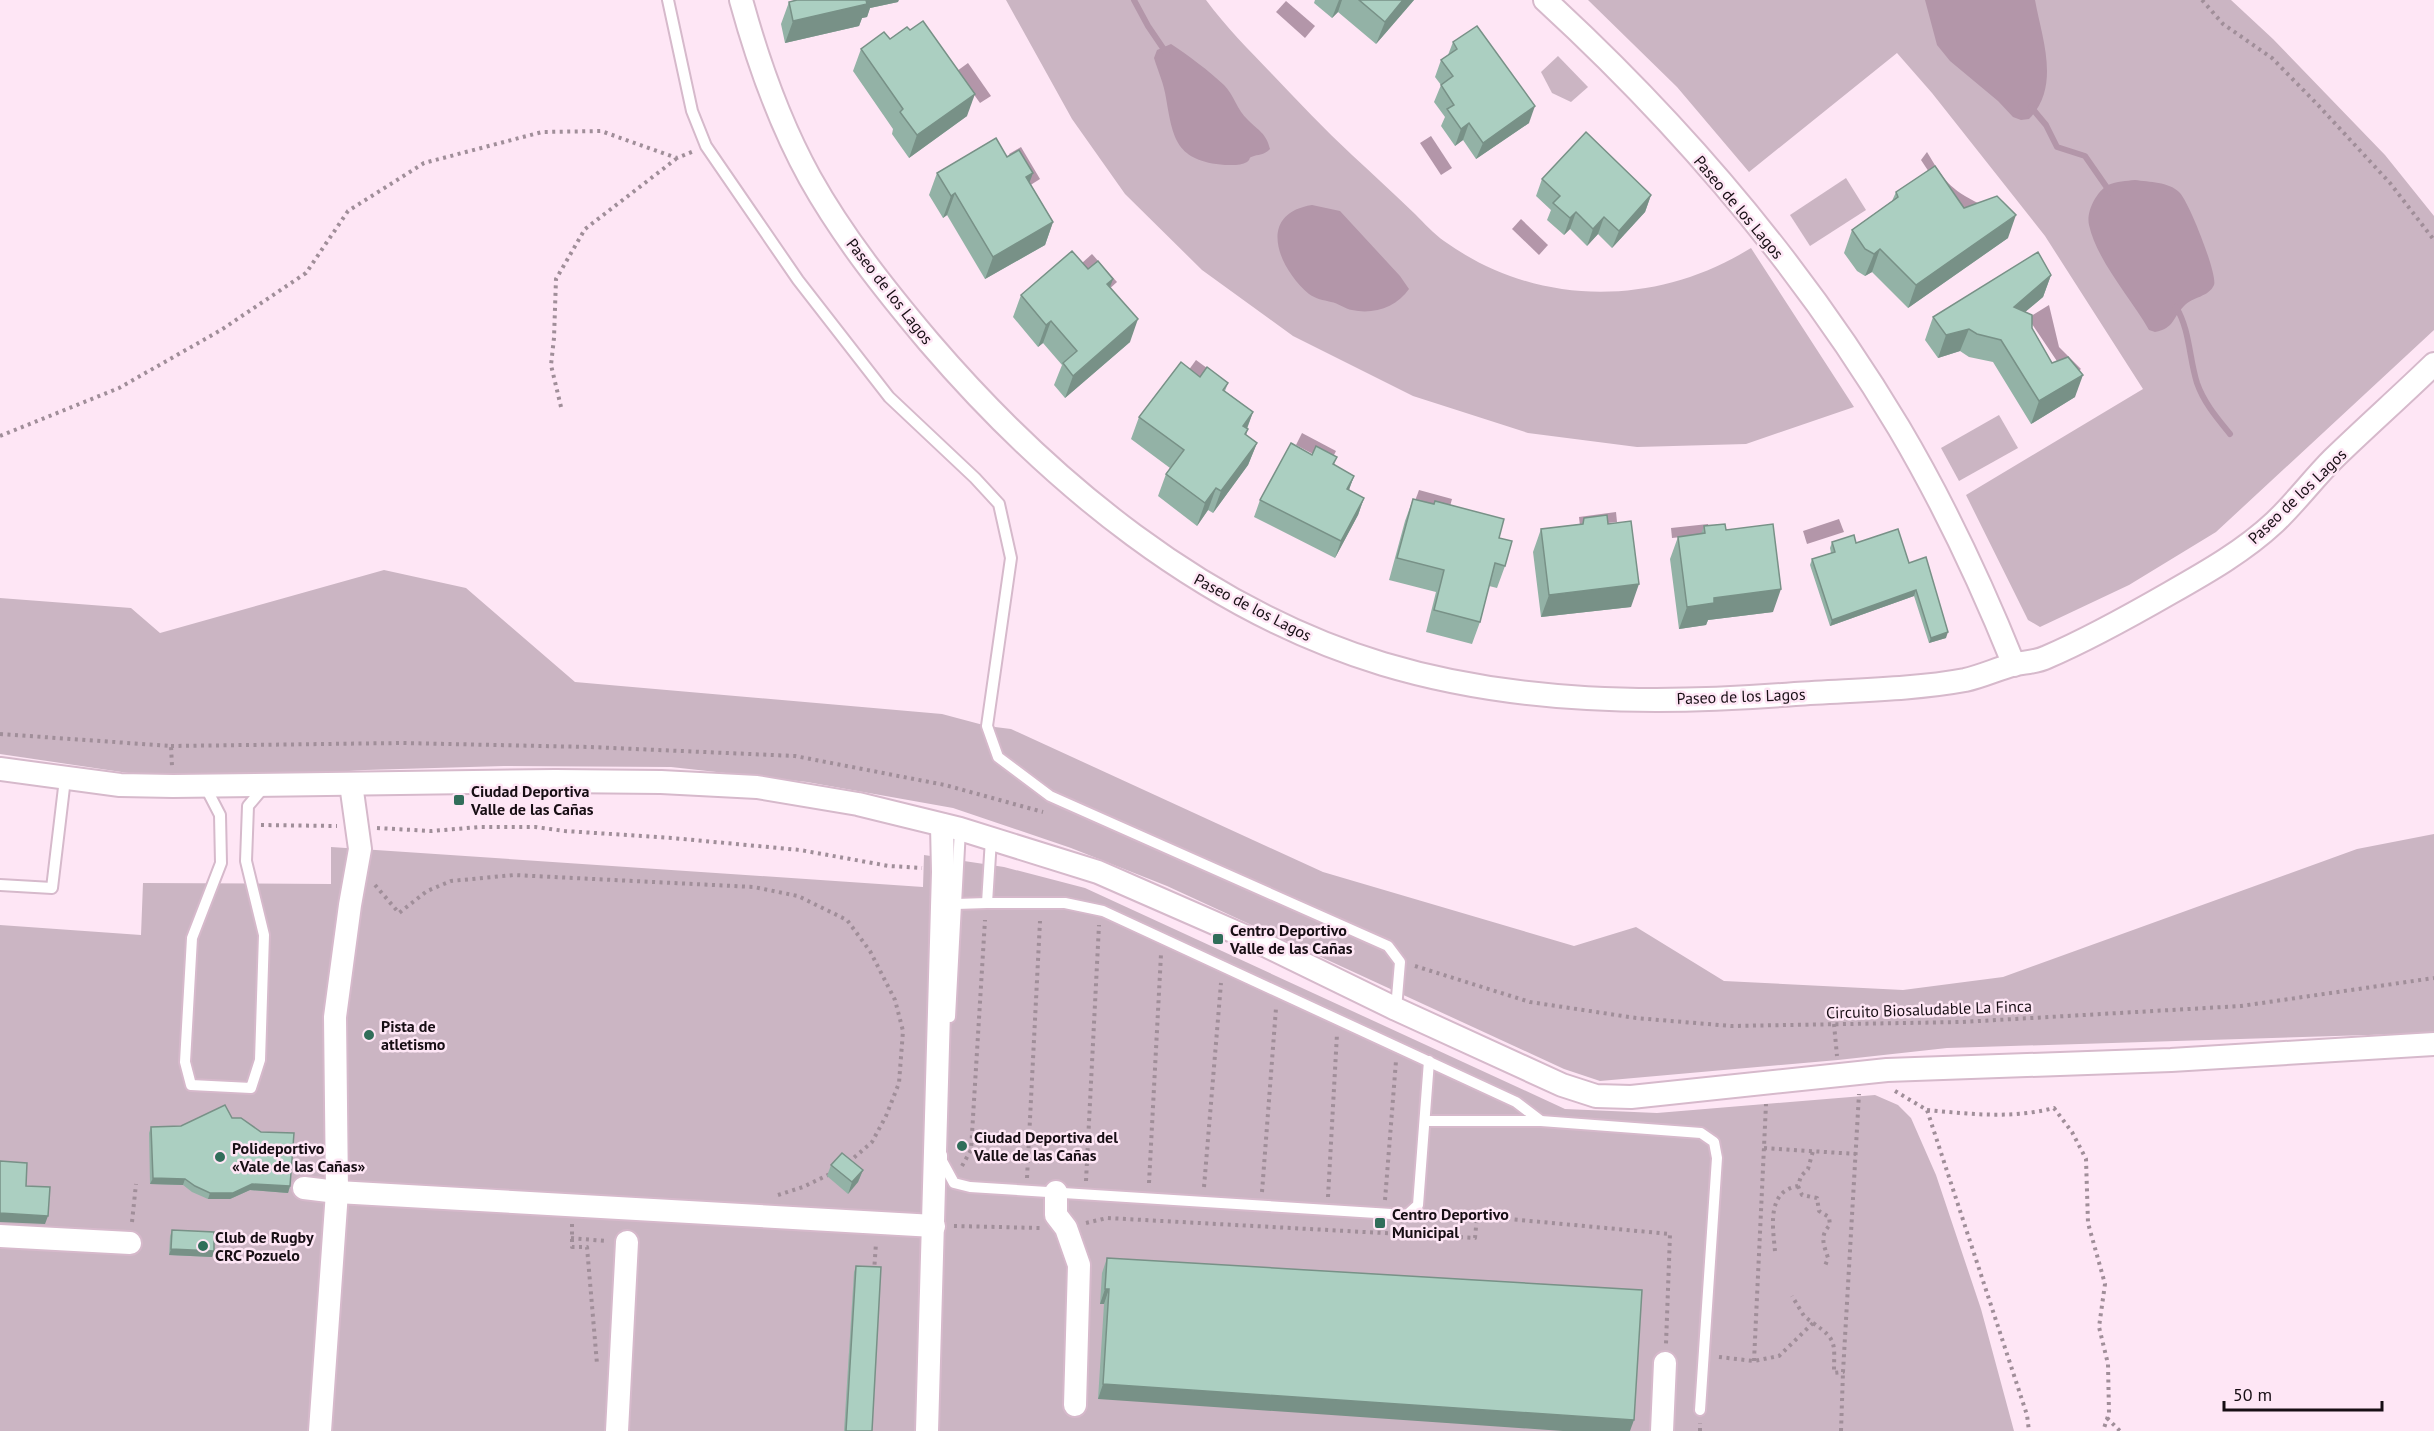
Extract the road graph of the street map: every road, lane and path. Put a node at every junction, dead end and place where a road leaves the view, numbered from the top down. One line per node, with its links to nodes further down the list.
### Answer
1 (668, 0): 5 (lane)
2 (741, 0): 11 (street, Paseo de los Lagos)
3 (1545, 0): 11 (street, Paseo de los Lagos)
4 (2202, 0): 7 (path)
5 (706, 146): 6 (path); 41 (lane)
6 (677, 158): 9 (path); 10 (path)
7 (2434, 240)
8 (2434, 364): 11 (street, Paseo de los Lagos)
9 (561, 407)
10 (0, 436)
11 (2014, 665)
12 (0, 734): 18 (path)
13 (0, 769): 14 (street)
14 (65, 779): 18 (street); 26 (lane)
15 (351, 784): 17 (street); 21 (street); 24 (street)
16 (205, 785): 17 (street); 18 (street); 19 (lane)
17 (266, 785): 19 (lane)
18 (173, 786)
19 (248, 826): 20 (path)
20 (347, 827)
21 (951, 827): 23 (street); 25 (street); 28 (lane)
22 (369, 828): 25 (path)
23 (991, 839): 27 (lane); 41 (street)
24 (357, 864): 57 (path); 64 (street)
25 (943, 873): 77 (street)
26 (0, 885)
27 (987, 903): 28 (lane); 48 (lane)
28 (956, 904): 59 (lane)
29 (993, 920): 59 (path)
30 (1031, 920): 31 (path)
31 (1041, 921): 32 (path); 63 (path)
32 (1051, 921)
33 (1090, 921): 34 (path)
34 (1099, 921): 35 (path); 66 (path)
35 (1107, 925)
36 (1170, 954): 67 (path)
37 (1429, 970): 42 (path, Circuito Biosaludable La Finca)
38 (2434, 978): 42 (path, Circuito Biosaludable La Finca)
39 (1232, 984): 68 (path)
40 (1285, 1009): 70 (path)
41 (1396, 1009): 50 (street)
42 (1834, 1024): 49 (path)
43 (1328, 1029): 44 (path)
44 (1337, 1033): 45 (path); 71 (path)
45 (1347, 1038)
46 (2434, 1044): 49 (street)
47 (1387, 1056): 72 (path)
48 (1429, 1061): 52 (lane); 53 (lane)
49 (1850, 1074): 50 (street); 51 (path); 56 (path)
50 (1767, 1082): 54 (path)
51 (1927, 1110): 98 (path); 104 (path)
52 (1426, 1121): 53 (lane); 72 (lane)
53 (1541, 1121): 91 (lane)
54 (1764, 1148): 55 (path); 92 (path)
55 (1813, 1151): 56 (path); 61 (path)
56 (1856, 1154): 95 (path)
57 (848, 1163)
58 (839, 1170): 73 (path)
59 (954, 1183): 63 (lane)
60 (136, 1184): 85 (path)
61 (1798, 1186): 86 (path); 87 (path)
62 (304, 1188): 64 (street)
63 (1026, 1191): 65 (lane)
64 (337, 1192): 69 (street); 99 (street)
65 (1056, 1192): 66 (lane); 79 (street)
66 (1085, 1194): 67 (lane)
67 (1148, 1198): 68 (lane); 74 (path)
68 (1203, 1202): 70 (lane); 76 (path)
69 (573, 1206): 73 (street); 83 (path)
70 (1260, 1206): 71 (lane); 78 (path)
71 (1328, 1210): 72 (lane); 80 (path)
72 (1384, 1214): 81 (path)
73 (774, 1217): 75 (street)
74 (1147, 1220): 76 (path); 79 (path)
75 (877, 1223): 77 (street); 88 (path)
76 (1201, 1223): 78 (path)
77 (934, 1226): 79 (path); 101 (street)
78 (1259, 1226): 80 (path)
79 (1066, 1228): 96 (street)
80 (1327, 1230): 81 (path)
81 (1383, 1233): 93 (path)
82 (0, 1236): 85 (street)
83 (571, 1238): 84 (path); 94 (path)
84 (627, 1242): 100 (street)
85 (130, 1243)
86 (1775, 1251)
87 (1825, 1266)
88 (874, 1281)
89 (1792, 1296): 90 (path)
90 (1813, 1323): 92 (path); 95 (path)
91 (1704, 1355): 92 (path); 97 (lane)
92 (1754, 1361)
93 (1665, 1363): 102 (street)
94 (597, 1365)
95 (1843, 1372): 103 (path)
96 (1075, 1405)
97 (1700, 1410)
98 (2107, 1418): 105 (path); 106 (path)
99 (320, 1431)
100 (617, 1431)
101 (927, 1431)
102 (1662, 1431)
103 (1841, 1431)
104 (2029, 1431)
105 (2103, 1431)
106 (2120, 1431)

